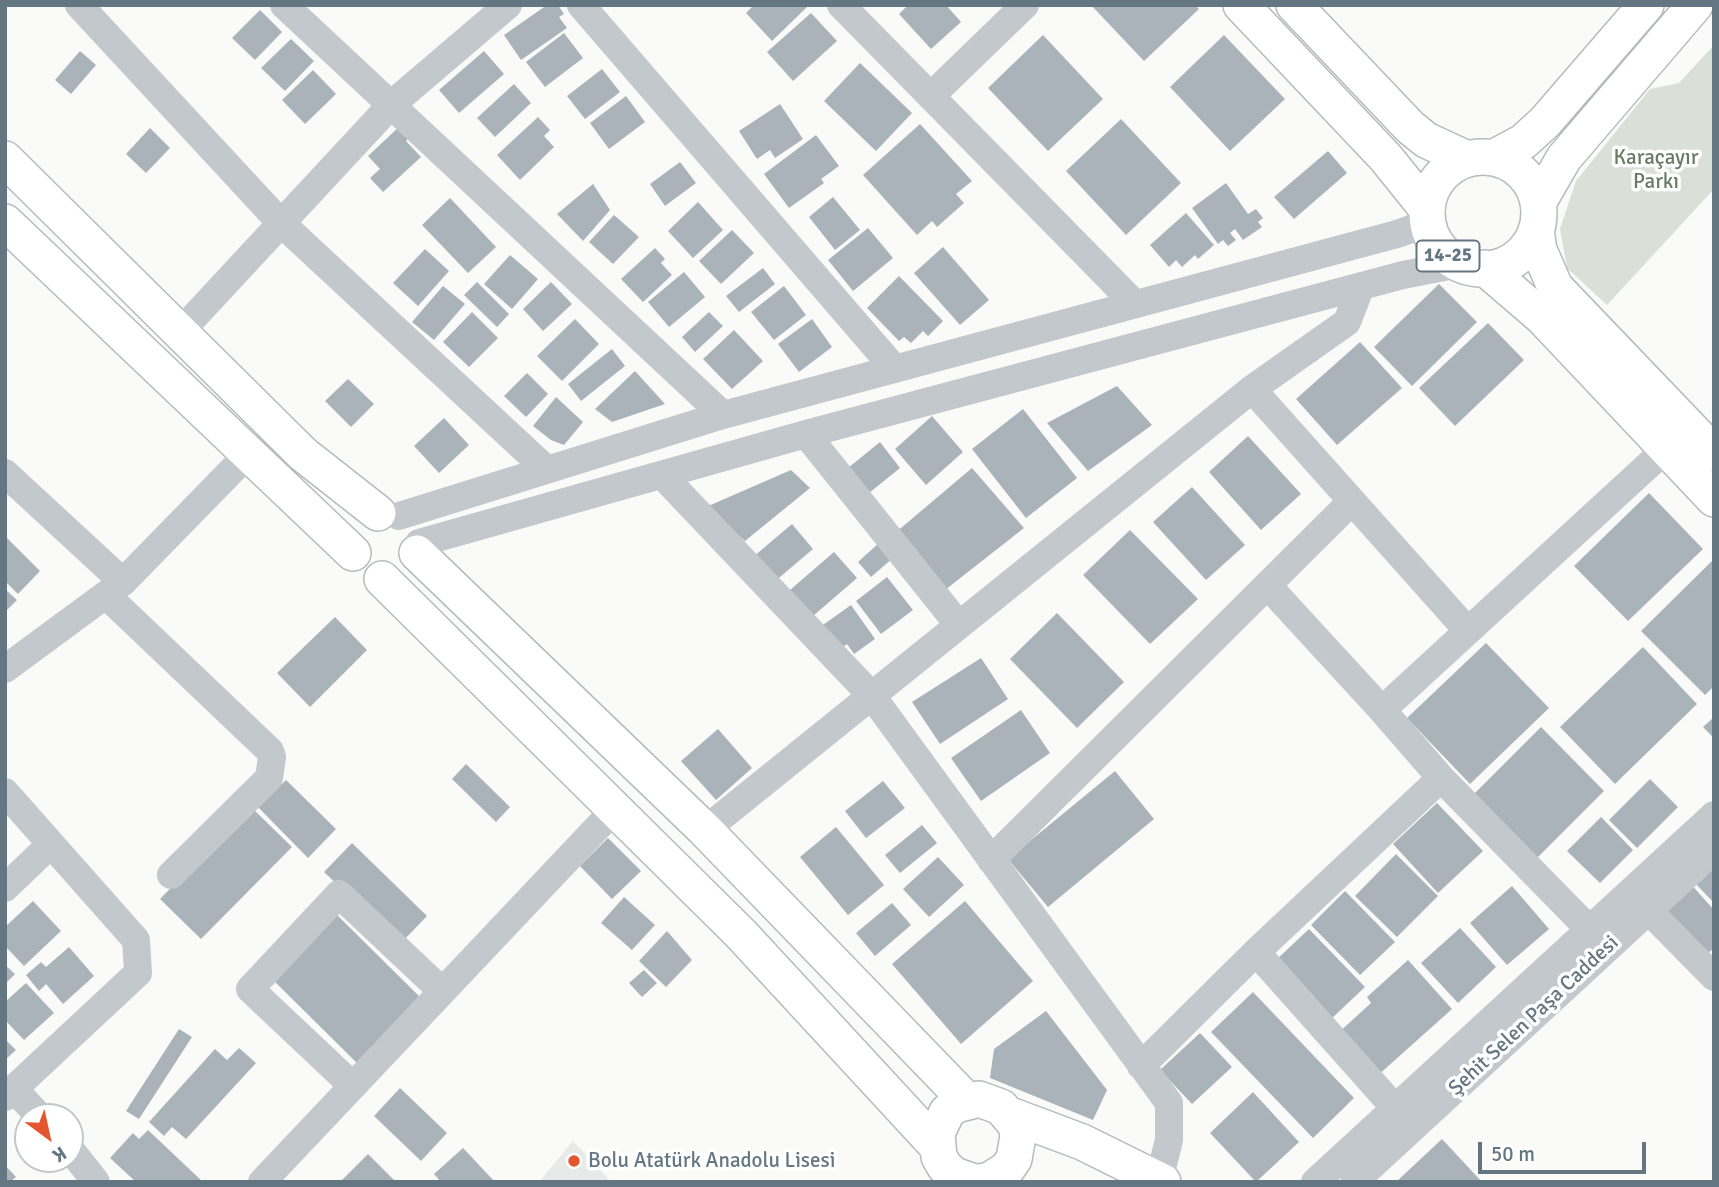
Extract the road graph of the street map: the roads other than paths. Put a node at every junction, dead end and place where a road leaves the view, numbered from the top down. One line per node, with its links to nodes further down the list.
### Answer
1 (79, 5): 18 (street)
2 (284, 5): 12 (street)
3 (508, 5): 12 (street)
4 (581, 5): 23 (street)
5 (841, 5): 11 (street)
6 (1025, 5): 11 (street)
7 (1241, 5): 15 (main road, 14-25)
8 (1294, 5): 14 (main road)
9 (1646, 5): 14 (main road, 14-25)
10 (1695, 5): 16 (main road, 14-25)
11 (932, 94): 21 (street)
12 (392, 104): 18 (street); 25 (street)
13 (5, 159): 22 (main road)
14 (1480, 159): 15 (main road, 14-25); 16 (main road)
15 (1427, 216): 19 (main road, 14-25); 21 (street)
16 (1537, 216): 19 (main road, 14-25); 28 (main road)
17 (5, 222): 29 (main road)
18 (280, 222): 22 (street); 30 (street)
19 (1472, 266): 20 (street); 27 (main road)
20 (1361, 286): 24 (street); 26 (street)
21 (1135, 304): 23 (street)
22 (180, 332): 35 (main road)
23 (894, 368): 25 (street)
24 (1252, 389): 34 (street); 40 (street)
25 (723, 415): 30 (street)
26 (806, 433): 32 (street); 40 (street)
27 (1666, 449): 33 (main road); 41 (street)
28 (1714, 453)
29 (248, 454): 36 (main road); 39 (street)
30 (546, 468): 35 (street)
31 (5, 473): 39 (street)
32 (663, 476): 35 (street); 43 (street)
33 (1714, 499)
34 (1352, 501): 38 (street); 41 (street)
35 (403, 531): 36 (main road); 37 (main road); 49 (main road)
36 (353, 552): 37 (main road)
37 (382, 579): 47 (main road)
38 (1268, 586): 44 (street); 52 (street)
39 (114, 589): 42 (street); 53 (street)
40 (958, 624): 43 (street)
41 (1468, 631): 44 (street)
42 (5, 669)
43 (872, 696): 49 (street); 52 (street)
44 (1382, 710): 45 (street)
45 (1441, 778): 56 (street); 57 (street)
46 (5, 792): 50 (street)
47 (614, 810): 59 (street); 66 (main road)
48 (1714, 815): 56 (street)
49 (705, 830): 63 (main road)
50 (51, 844): 54 (street); 62 (street)
51 (1714, 850): 55 (street, Şehit Selen Paşa Caddesi)
52 (992, 860): 60 (street)
53 (171, 875)
54 (5, 888)
55 (1648, 910): 58 (street); 75 (street, Şehit Selen Paşa Caddesi)
56 (1588, 928): 64 (street)
57 (1256, 952): 60 (street); 64 (street)
58 (1714, 977)
59 (442, 992): 61 (street); 61 (street)
60 (1141, 1066): 70 (street)
61 (353, 1086): 72 (street)
62 (10, 1093)
63 (967, 1101): 65 (main road); 66 (main road)
64 (1394, 1107): 74 (street)
65 (1010, 1115): 67 (main road); 70 (main road)
66 (936, 1145): 69 (main road)
67 (1018, 1148): 69 (main road); 73 (main road)
68 (84, 1167): 71 (street)
69 (981, 1181)
70 (1161, 1181)
71 (96, 1182)
72 (262, 1182)
73 (1119, 1182)
74 (1315, 1182)
75 (1354, 1182)

